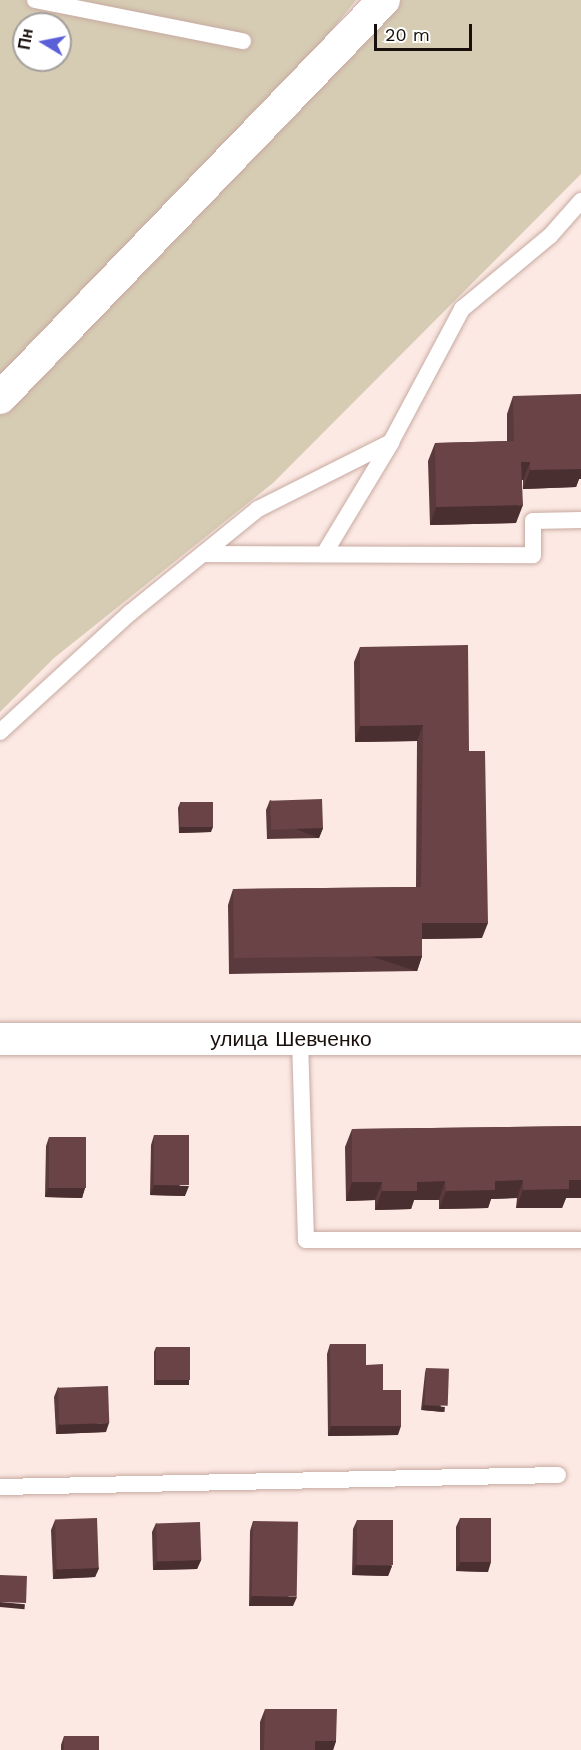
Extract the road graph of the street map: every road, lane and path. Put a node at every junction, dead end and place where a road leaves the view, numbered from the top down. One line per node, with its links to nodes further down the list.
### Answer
1 (35, 0): 3 (lane)
2 (384, 0): 5 (street)
3 (243, 41)
4 (581, 201): 6 (lane)
5 (0, 398)
6 (391, 442): 8 (lane); 9 (lane)
7 (581, 520): 9 (lane)
8 (203, 554): 9 (lane); 10 (lane)
9 (324, 554)
10 (0, 732)
11 (0, 1039): 12 (street, улица Шевченко)
12 (300, 1039): 13 (street, улица Шевченко); 14 (lane)
13 (581, 1039)
14 (581, 1240)
15 (558, 1475): 16 (lane)
16 (0, 1487)

